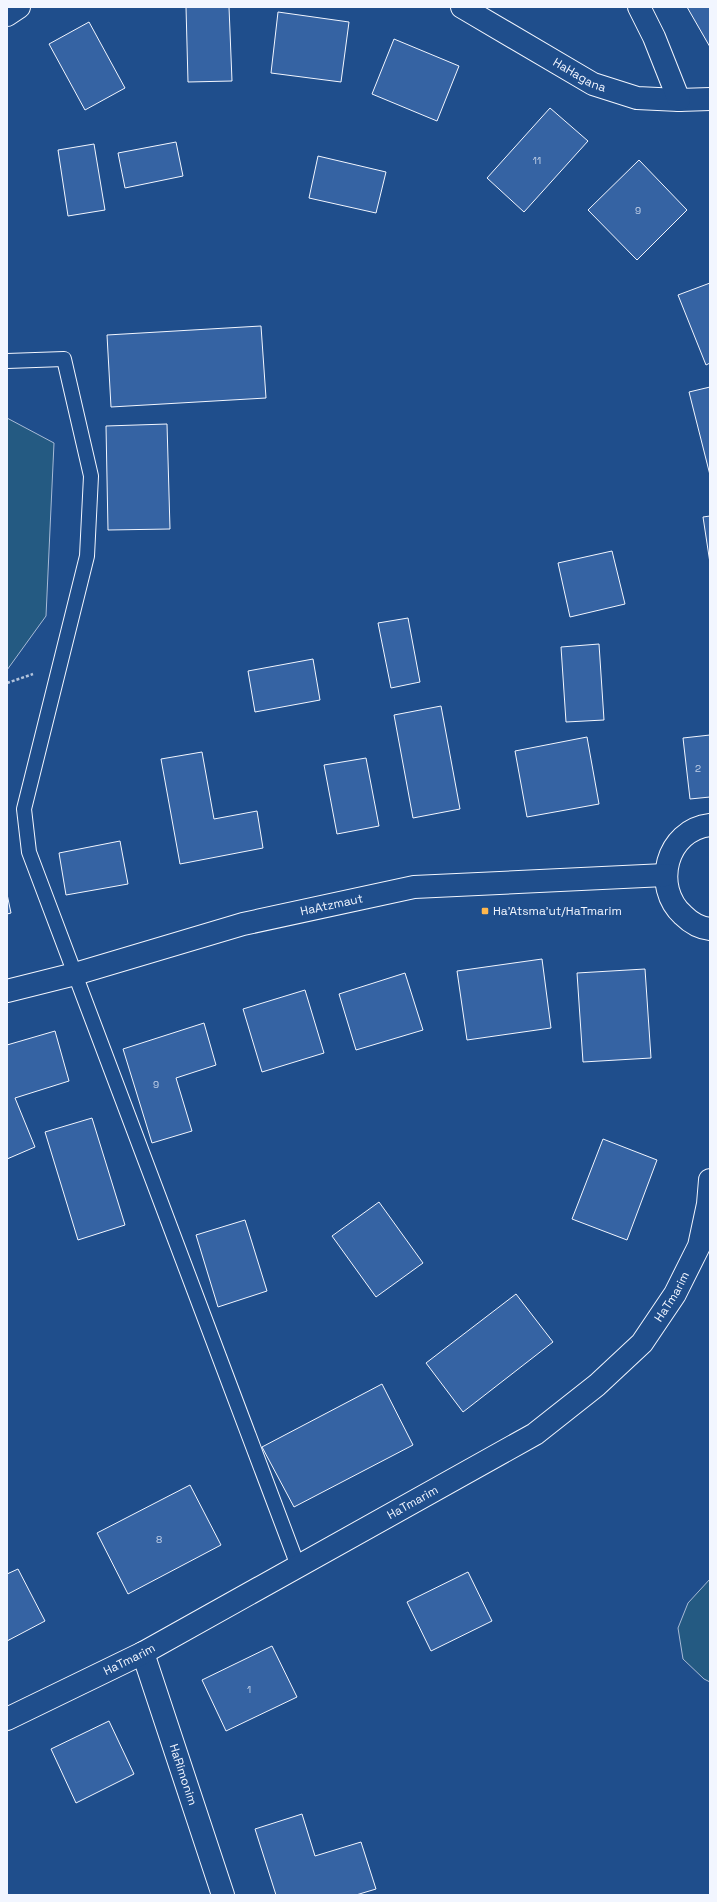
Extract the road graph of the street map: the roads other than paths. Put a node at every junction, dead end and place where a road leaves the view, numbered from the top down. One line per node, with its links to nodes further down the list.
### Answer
1 (19, 7): 4 (street)
2 (462, 7): 6 (street, HaHagana)
3 (639, 7): 6 (street)
4 (7, 15)
5 (710, 99): 6 (street, HaHagana)
6 (679, 100)
7 (7, 361): 11 (lane)
8 (710, 825): 9 (street)
9 (665, 875): 10 (street); 11 (street, HaAtzmaut)
10 (708, 934)
11 (75, 974): 12 (street, HaAtzmaut); 14 (lane)
12 (7, 991)
13 (710, 1180): 14 (street, HaTmarim)
14 (298, 1566): 15 (street, HaTmarim)
15 (143, 1653): 16 (street, HaTmarim); 17 (street, HaRimonim)
16 (7, 1719)
17 (223, 1895)

